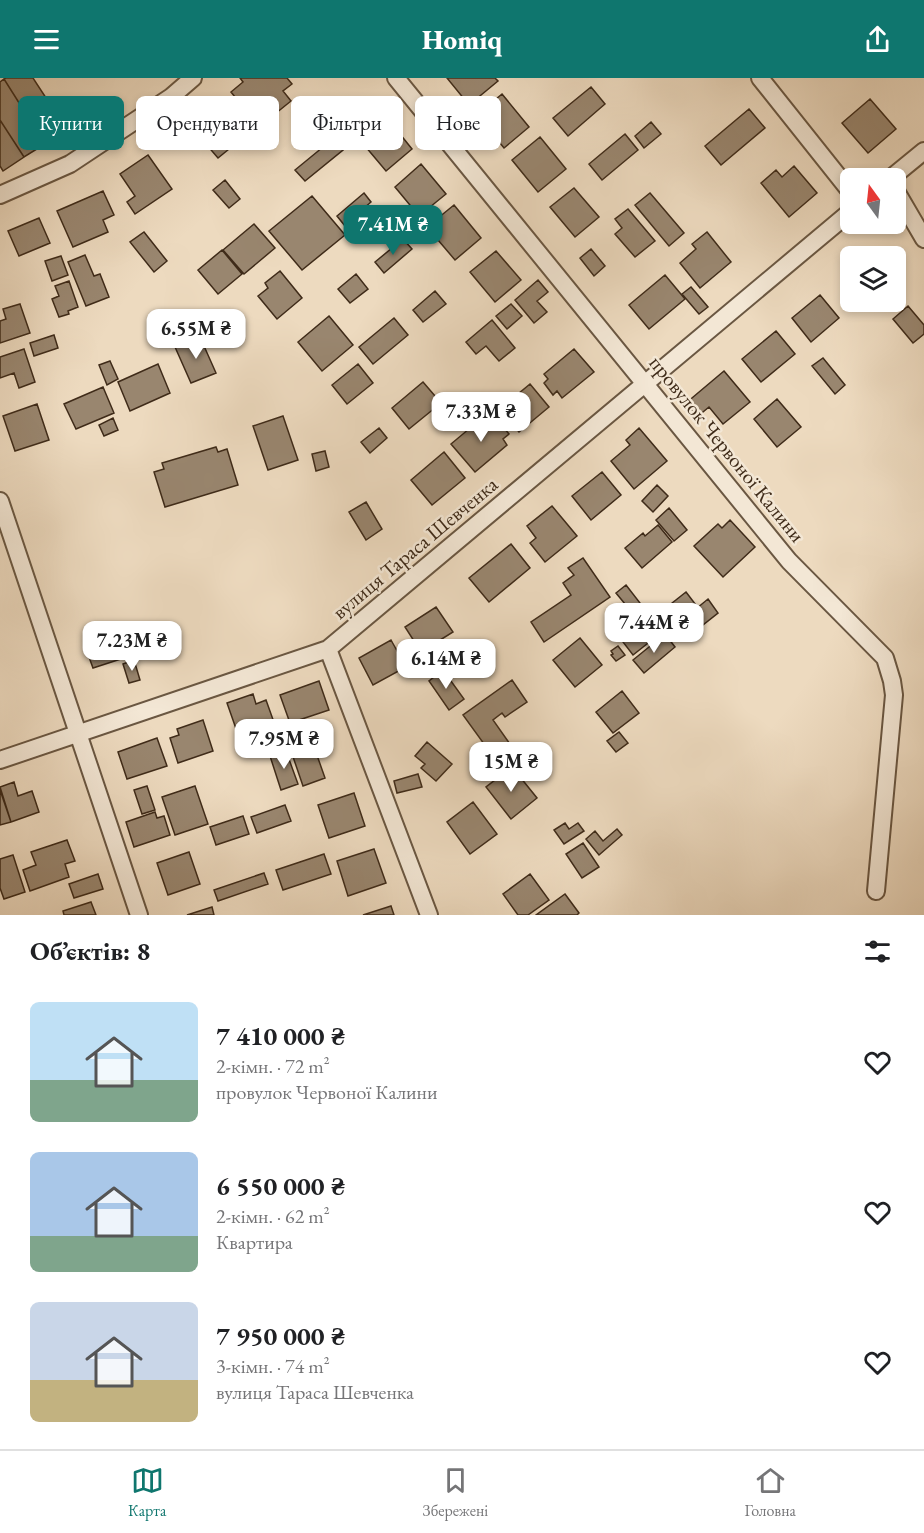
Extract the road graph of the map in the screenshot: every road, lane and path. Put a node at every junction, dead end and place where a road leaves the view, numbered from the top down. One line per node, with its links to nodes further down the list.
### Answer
1 (193, 78): 7 (street)
2 (396, 78): 11 (street, провулок Червоної Калини)
3 (759, 78): 6 (street)
4 (924, 151): 5 (street)
5 (903, 168)
6 (840, 179)
7 (0, 195)
8 (906, 208): 10 (street)
9 (840, 220): 11 (street, вулиця Тараса Шевченка)
10 (924, 239)
11 (645, 384): 13 (street, вулиця Тараса Шевченка); 16 (street, провулок Червоної Калини)
12 (0, 501): 14 (street)
13 (328, 649): 14 (street, вулиця Тараса Шевченка); 18 (street)
14 (78, 734): 15 (street, вулиця Тараса Шевченка); 17 (street)
15 (0, 760)
16 (876, 891)
17 (139, 915)
18 (429, 915)

